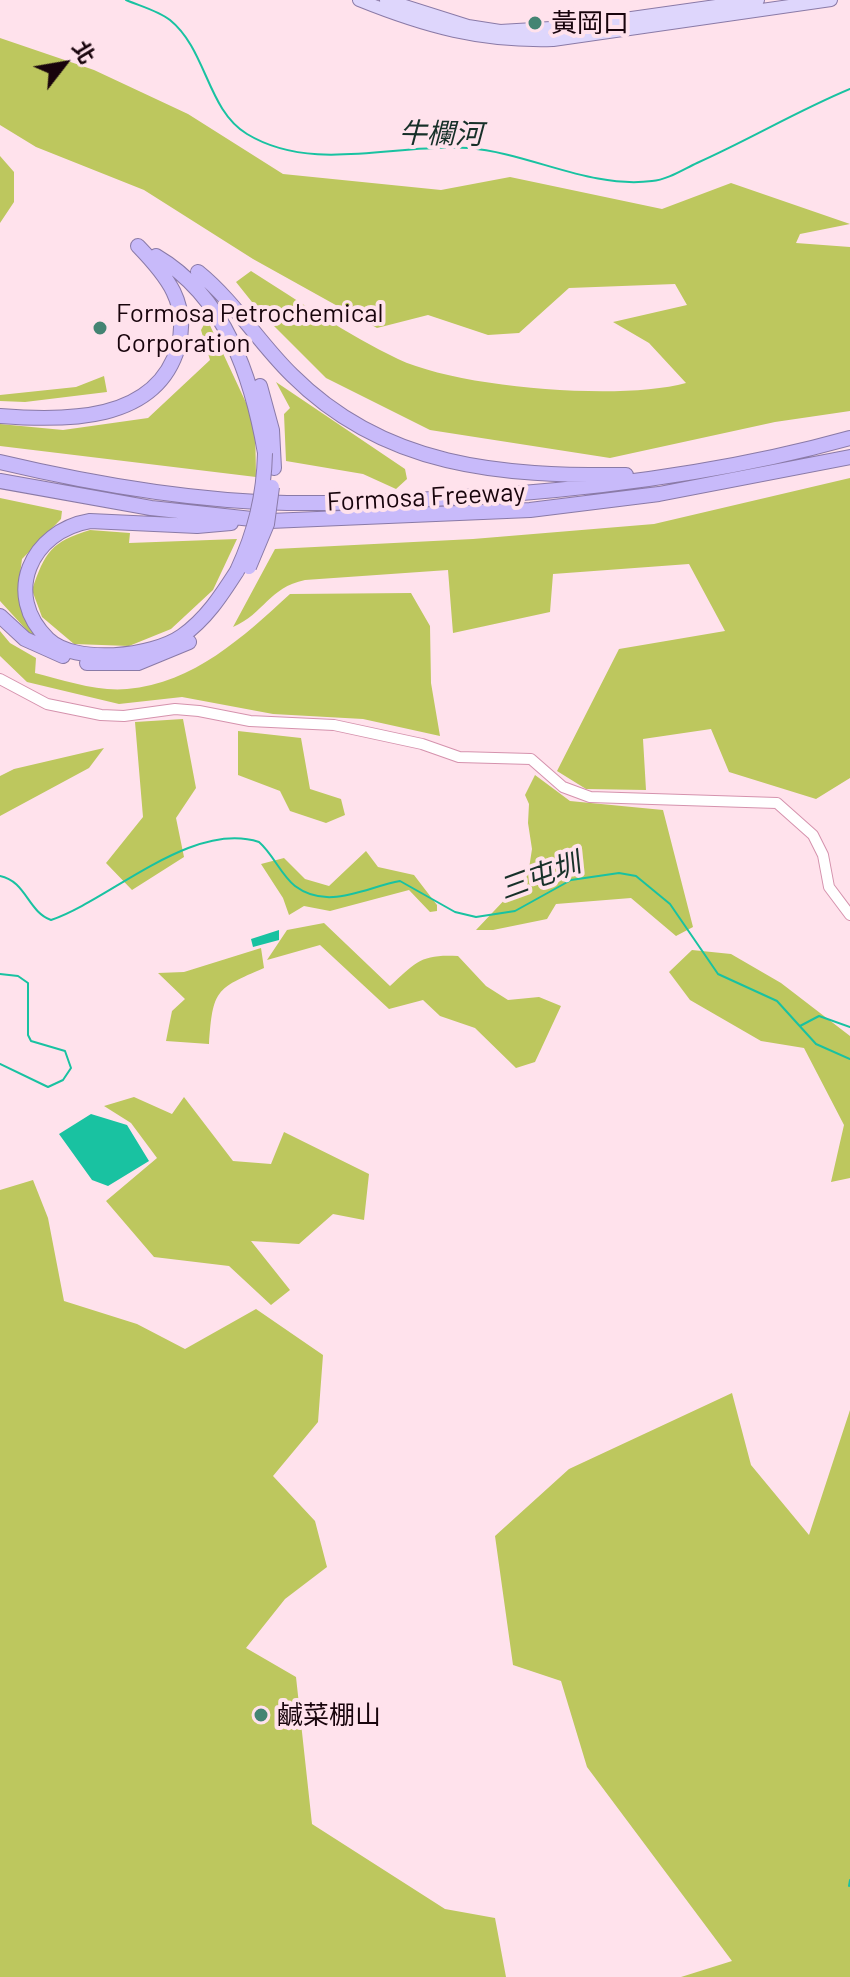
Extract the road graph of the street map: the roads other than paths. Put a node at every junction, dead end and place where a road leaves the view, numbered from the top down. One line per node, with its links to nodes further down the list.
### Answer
1 (359, 0): 4 (main road)
2 (386, 0): 3 (main road)
3 (758, 0)
4 (831, 0)
5 (0, 416): 12 (highway, bridge)
6 (850, 438): 9 (highway, Formosa Freeway)
7 (850, 457): 11 (highway, Formosa Freeway)
8 (0, 462): 9 (highway, Formosa Freeway)
9 (678, 475): 12 (highway, bridge)
10 (0, 481): 11 (highway, Formosa Freeway)
11 (270, 521): 12 (highway)
12 (242, 571): 13 (highway)
13 (0, 616)
14 (0, 679): 15 (street)
15 (850, 915)

